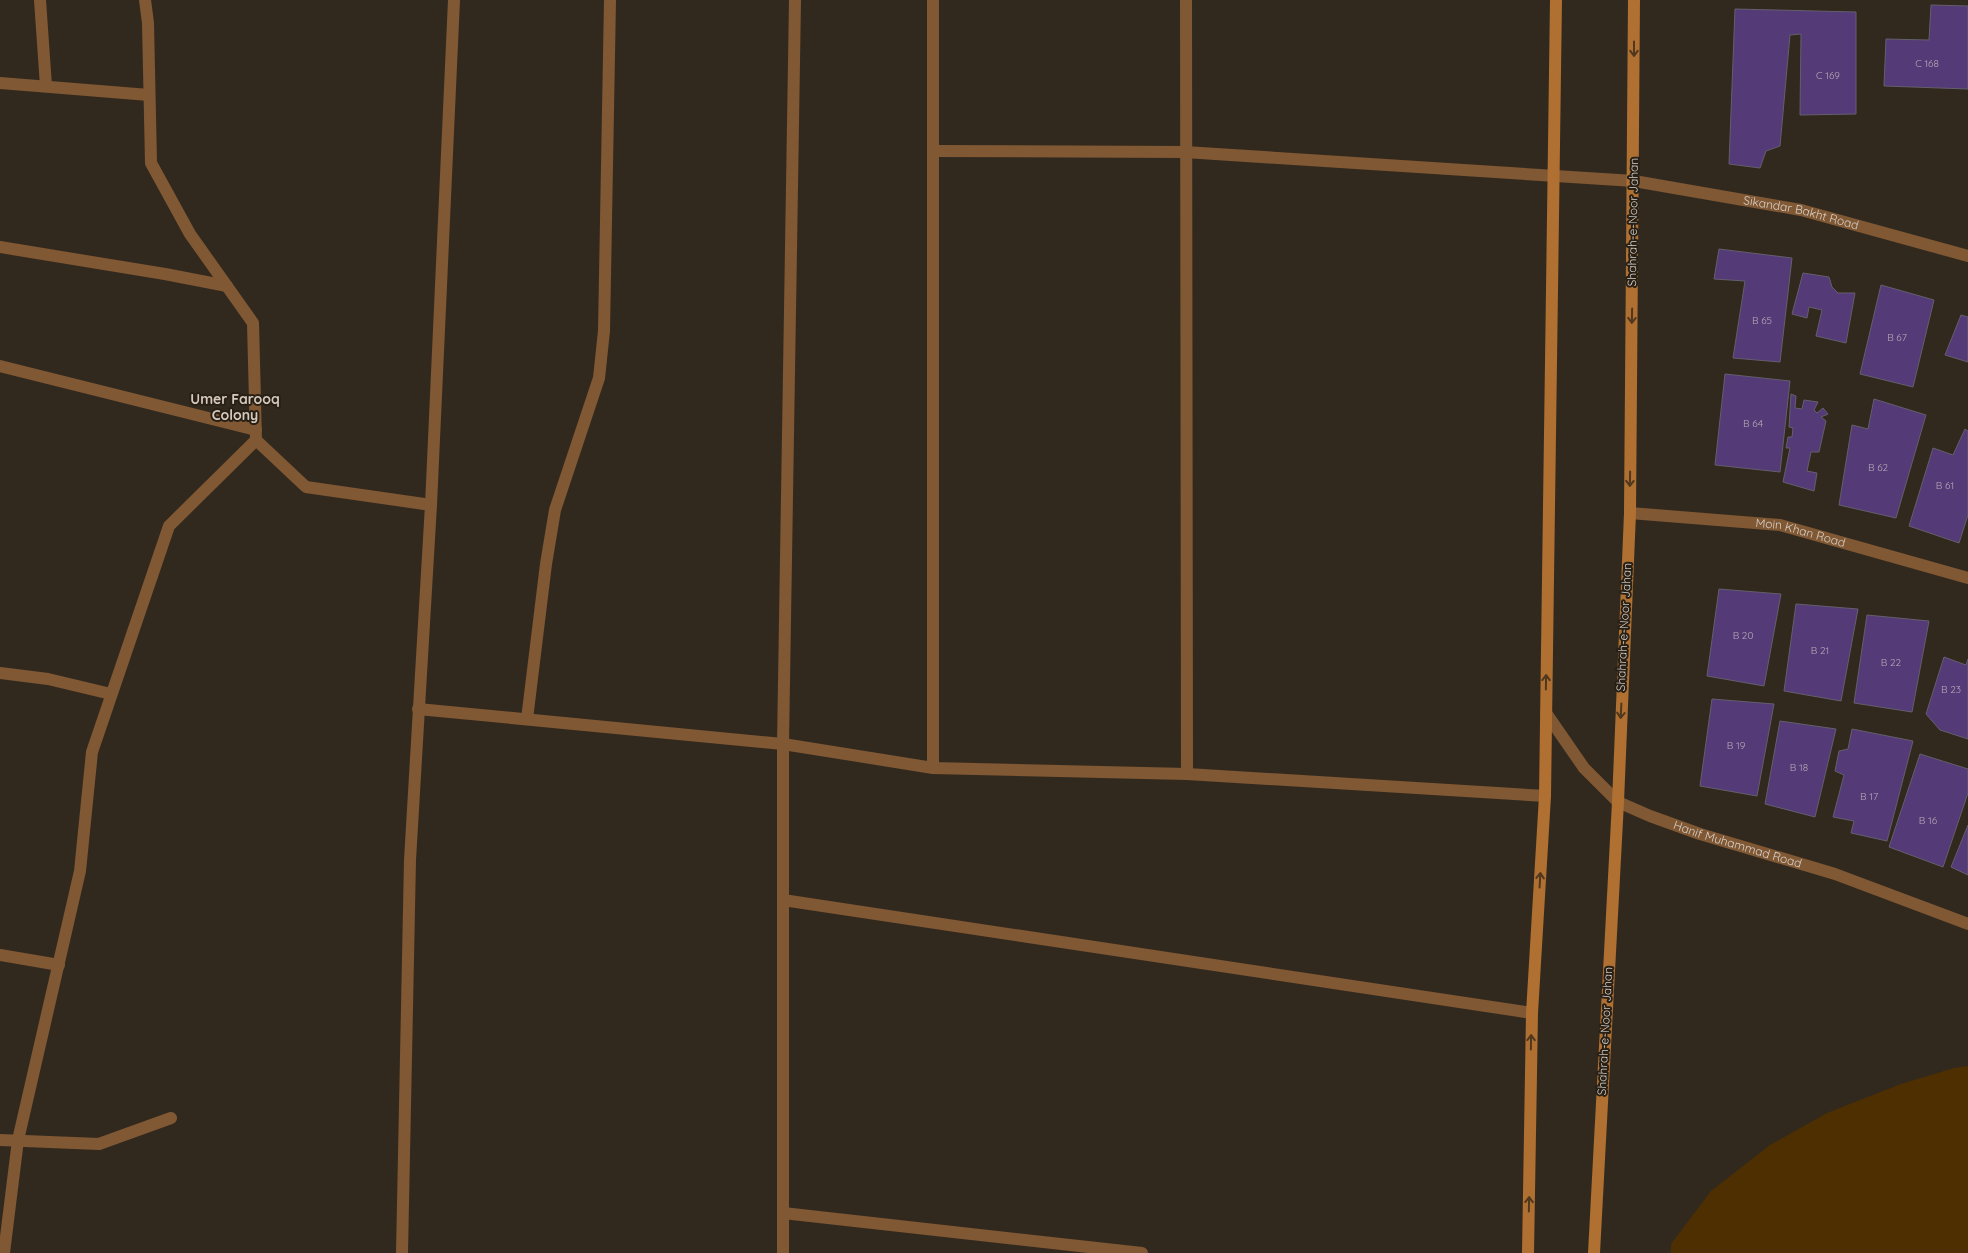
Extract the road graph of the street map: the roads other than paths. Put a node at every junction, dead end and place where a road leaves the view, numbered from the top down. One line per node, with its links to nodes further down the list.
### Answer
1 (40, 0): 11 (street)
2 (145, 0): 12 (street)
3 (454, 0): 22 (street)
4 (610, 0): 29 (street)
5 (795, 0): 30 (street)
6 (933, 0): 13 (street)
7 (1186, 0): 14 (street)
8 (1556, 0): 15 (main road)
9 (1634, 0): 16 (main road, Shahrah-e-Noor Jahan, one-way to 16)
10 (0, 84): 11 (street)
11 (46, 86): 12 (street)
12 (149, 95): 19 (street)
13 (933, 151): 14 (street, Sikandar Bakht Road); 31 (street)
14 (1185, 152): 15 (street, Sikandar Bakht Road); 32 (street)
15 (1554, 176): 16 (street, Sikandar Bakht Road); 28 (main road, one-way to 15)
16 (1634, 181): 18 (street, Sikandar Bakht Road); 23 (main road, Shahrah-e-Noor Jahan, one-way to 23)
17 (0, 247): 19 (street)
18 (1968, 256)
19 (227, 286): 21 (street)
20 (0, 366): 21 (street)
21 (256, 435): 22 (street); 26 (street)
22 (431, 505): 27 (street)
23 (1630, 513): 24 (street, Moin Khan Road); 34 (main road, Shahrah-e-Noor Jahan, one-way to 34)
24 (1968, 578)
25 (0, 673): 26 (street)
26 (112, 694): 38 (street)
27 (418, 709): 29 (street); 45 (street)
28 (1546, 714): 33 (main road); 34 (street, Hanif Muhammad Road)
29 (527, 719): 30 (street)
30 (783, 744): 31 (street); 35 (street)
31 (933, 768): 32 (street)
32 (1187, 774): 33 (street)
33 (1545, 796): 39 (main road, one-way to 33)
34 (1618, 802): 36 (street, Hanif Muhammad Road); 49 (main road, Shahrah-e-Noor Jahan)
35 (783, 900): 39 (street); 43 (street)
36 (1968, 924)
37 (0, 954): 38 (street)
38 (58, 965): 42 (street)
39 (1532, 1013): 48 (main road, one-way to 39)
40 (172, 1118): 42 (street)
41 (0, 1140): 42 (street)
42 (18, 1140): 44 (street)
43 (783, 1213): 46 (street); 47 (street)
44 (4, 1253)
45 (402, 1253)
46 (783, 1253)
47 (1142, 1253)
48 (1528, 1253)
49 (1594, 1253)

